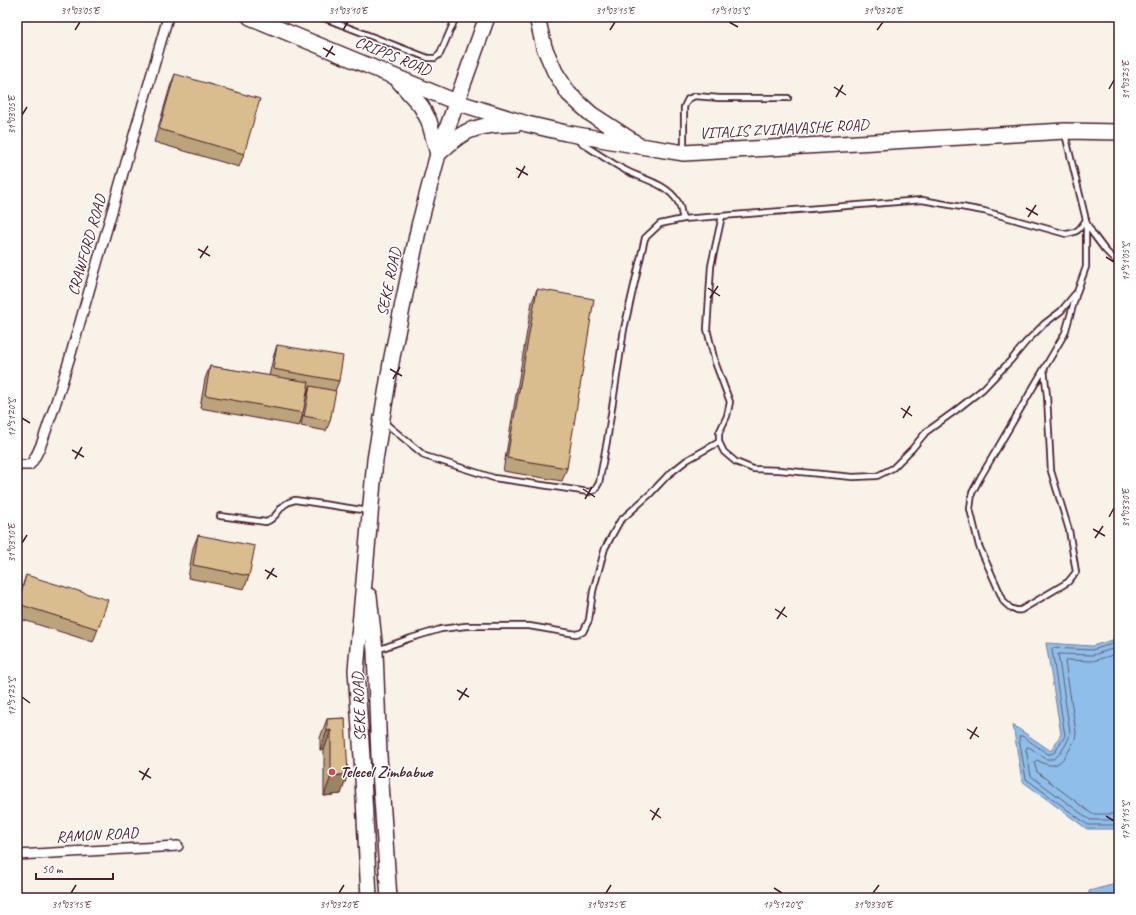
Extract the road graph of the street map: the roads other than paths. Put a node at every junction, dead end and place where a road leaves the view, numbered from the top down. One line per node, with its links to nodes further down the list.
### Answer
1 (168, 17): 25 (street, CRAWFORD ROAD)
2 (321, 17): 3 (lane)
3 (456, 17)
4 (487, 17): 9 (main road, SEKE ROAD)
5 (537, 17): 14 (main road)
6 (253, 18): 7 (main road, CRIPPS ROAD)
7 (395, 77): 9 (main road, CRIPPS ROAD); 16 (main road)
8 (788, 98): 15 (lane)
9 (456, 102): 10 (main road, VITALIS ZVINAVASHE ROAD); 16 (main road, SEKE ROAD)
10 (527, 124): 13 (main road, VITALIS ZVINAVASHE ROAD); 16 (main road)
11 (1065, 130): 12 (main road, VITALIS ZVINAVASHE ROAD); 15 (main road, VITALIS ZVINAVASHE ROAD); 19 (lane)
12 (1119, 132)
13 (566, 133): 14 (main road, VITALIS ZVINAVASHE ROAD); 18 (lane)
14 (640, 146): 15 (main road, VITALIS ZVINAVASHE ROAD)
15 (684, 153)
16 (438, 154): 23 (main road, SEKE ROAD)
17 (722, 216): 18 (lane); 19 (lane); 24 (lane)
18 (682, 219): 23 (lane)
19 (1086, 220): 20 (lane); 21 (lane)
20 (1119, 264)
21 (1077, 292): 22 (lane); 24 (lane)
22 (1044, 369): 22 (lane)
23 (382, 421): 26 (main road, SEKE ROAD)
24 (719, 442): 29 (lane)
25 (17, 465)
26 (370, 511): 27 (lane); 28 (main road, SEKE ROAD)
27 (220, 516)
28 (366, 564): 29 (main road, SEKE ROAD); 32 (main road, SEKE ROAD)
29 (376, 651): 33 (main road, SEKE ROAD)
30 (178, 846): 31 (street, RAMON ROAD)
31 (17, 855)
32 (369, 898)
33 (389, 898)

